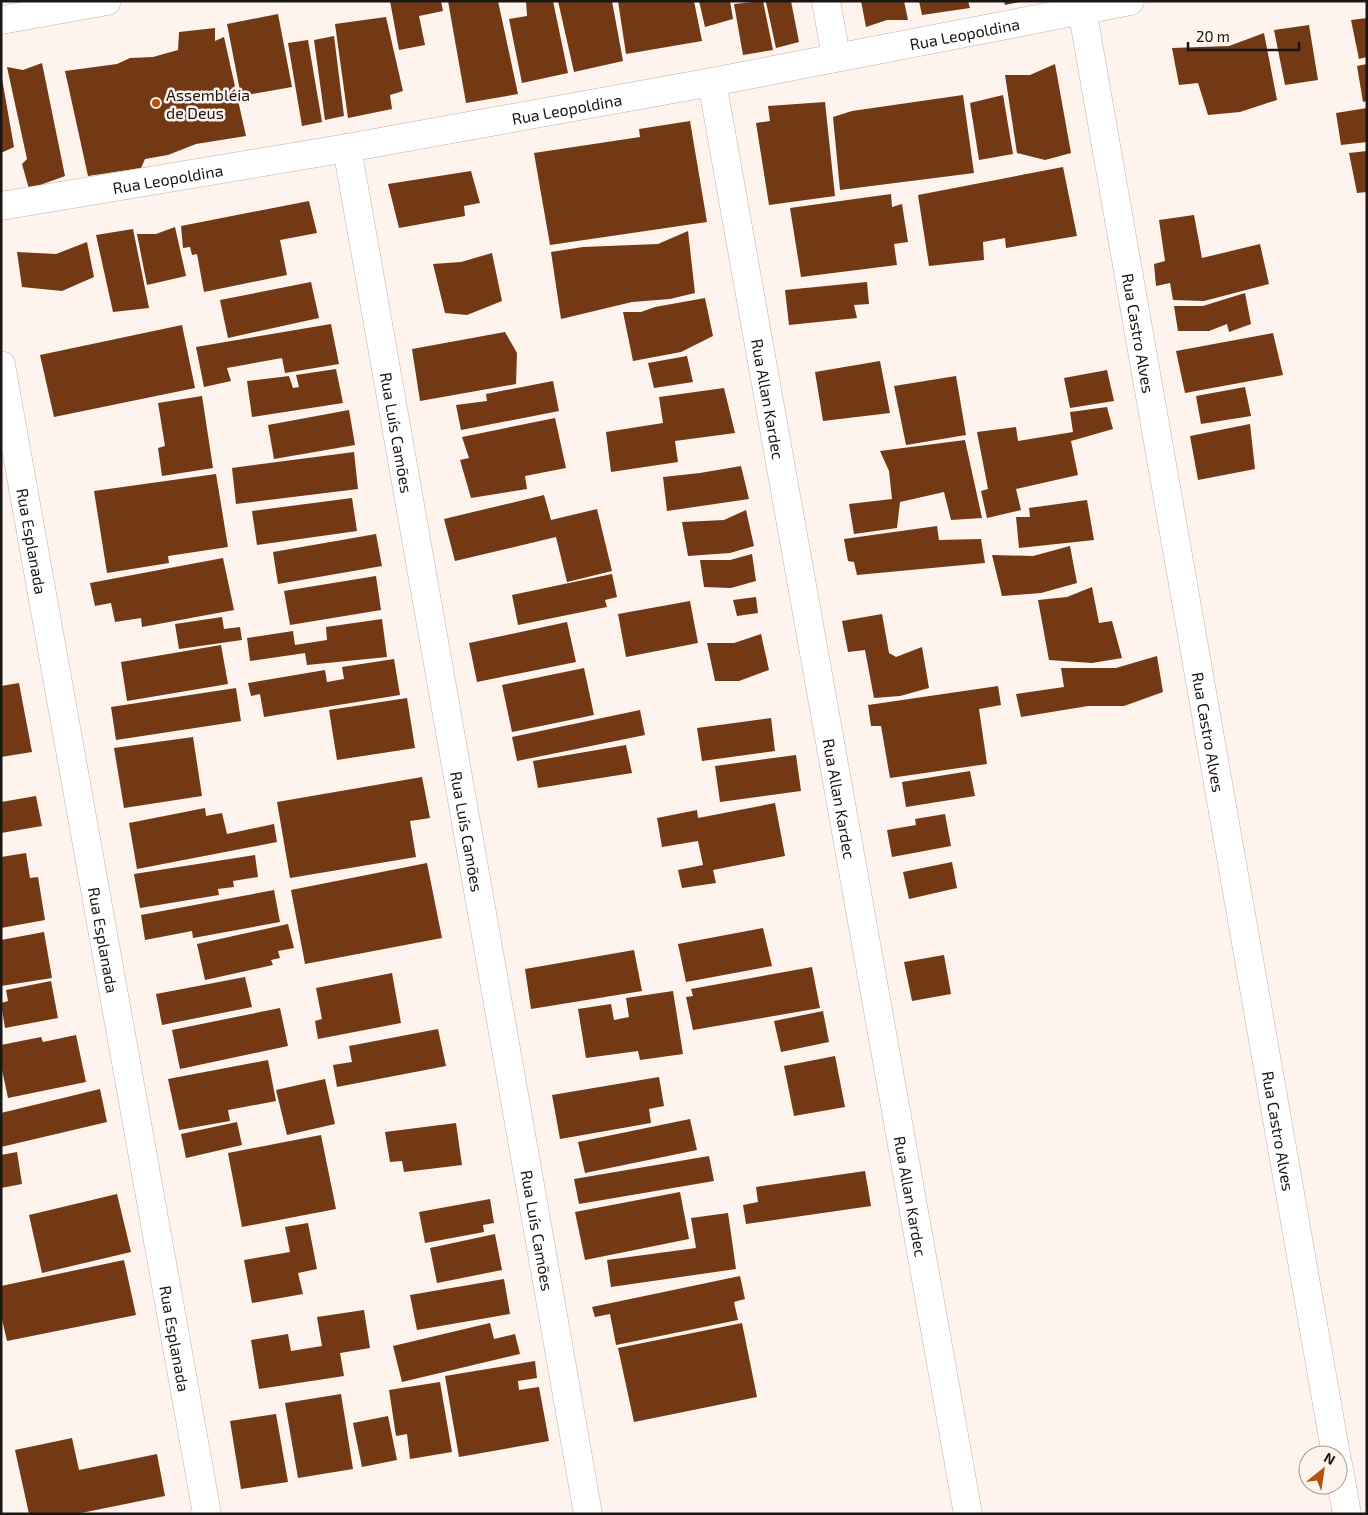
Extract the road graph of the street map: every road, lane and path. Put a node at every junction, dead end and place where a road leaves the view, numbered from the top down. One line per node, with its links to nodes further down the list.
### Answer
1 (107, 1): 5 (street)
2 (826, 1): 6 (street)
3 (1130, 1): 4 (street, Rua Leopoldina)
4 (1082, 9): 6 (street, Rua Leopoldina); 11 (street, Rua Castro Alves)
5 (1, 20)
6 (836, 57): 7 (street, Rua Leopoldina)
7 (712, 82): 8 (street, Rua Leopoldina); 15 (street, Rua Allan Kardec)
8 (347, 148): 9 (street, Rua Leopoldina); 14 (street, Rua Luís Camões)
9 (1, 206)
10 (1, 365): 13 (street, Rua Esplanada)
11 (1334, 1445)
12 (1344, 1495): 16 (street)
13 (207, 1514)
14 (588, 1514)
15 (968, 1514)
16 (1347, 1514)

